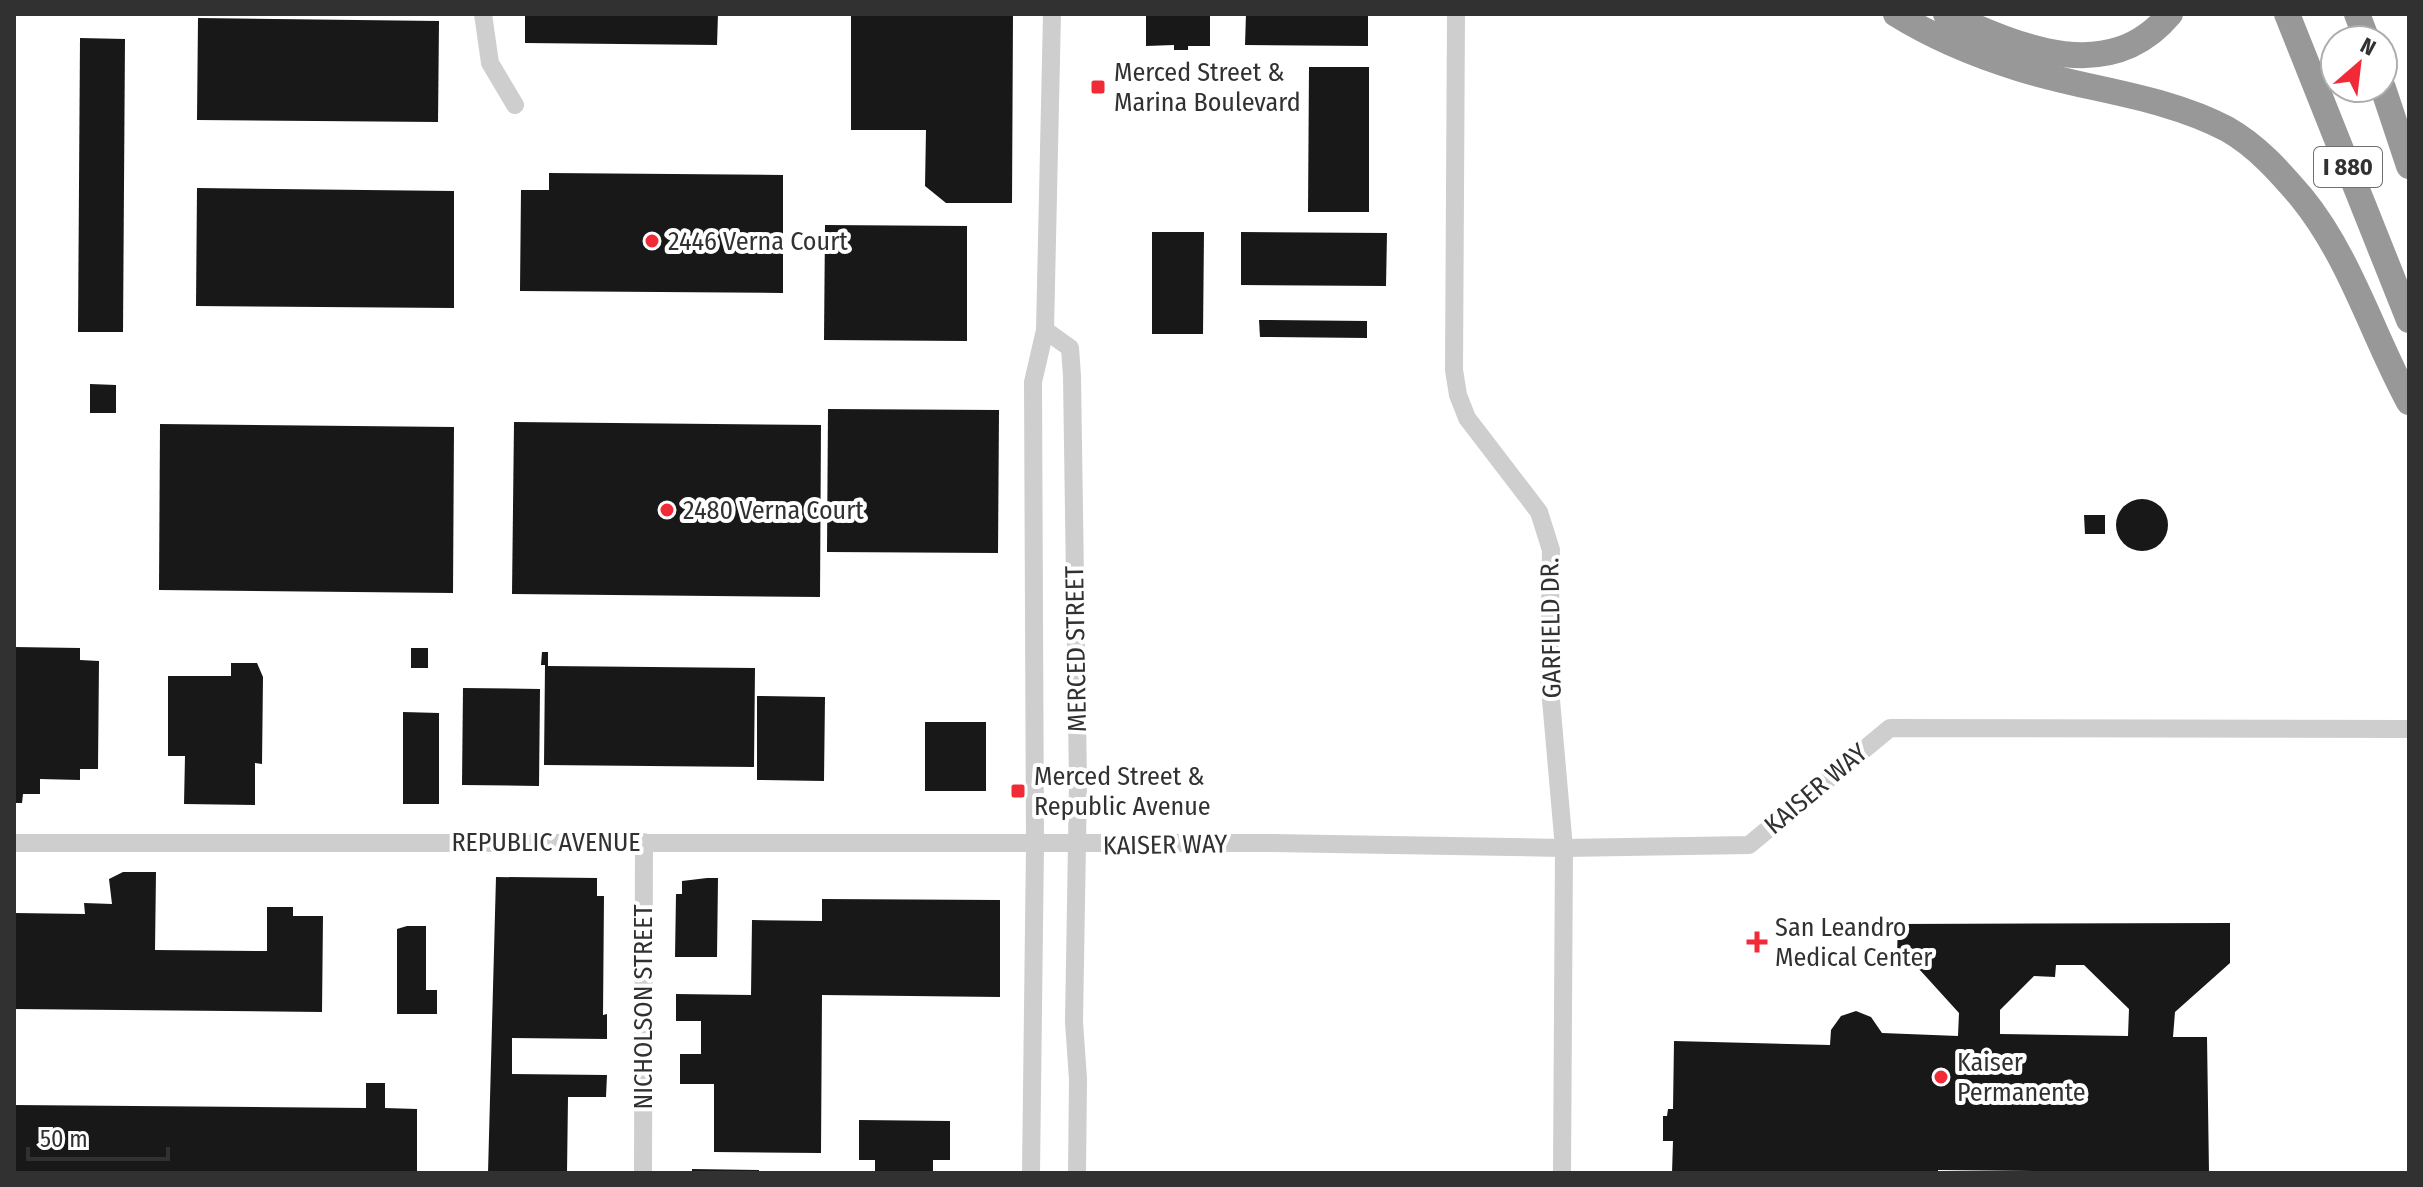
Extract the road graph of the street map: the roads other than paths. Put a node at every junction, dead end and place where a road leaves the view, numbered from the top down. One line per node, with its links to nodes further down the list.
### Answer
1 (483, 14): 9 (street)
2 (1052, 14): 12 (street, MERCED STREET)
3 (1456, 14): 19 (street, GARFIELD DR.)
4 (1896, 14): 13 (highway)
5 (1946, 14): 6 (highway)
6 (2170, 14)
7 (2287, 14): 11 (highway, I 880)
8 (2388, 104): 10 (highway, I 880)
9 (515, 105)
10 (2409, 166)
11 (2409, 320)
12 (1045, 330): 17 (street, MERCED STREET); 18 (street, MERCED STREET)
13 (2409, 402)
14 (2409, 729): 19 (street, KAISER WAY)
15 (644, 842): 16 (street, REPUBLIC AVENUE); 17 (street, REPUBLIC AVENUE); 20 (street, NICHOLSON STREET)
16 (14, 843)
17 (1035, 845): 18 (street, REPUBLIC AVENUE); 21 (street, MERCED STREET)
18 (1078, 846): 19 (street, KAISER WAY); 22 (street, MERCED STREET)
19 (1564, 848): 23 (street, GARFIELD DR.)
20 (643, 1173)
21 (1031, 1173)
22 (1077, 1173)
23 (1562, 1173)

